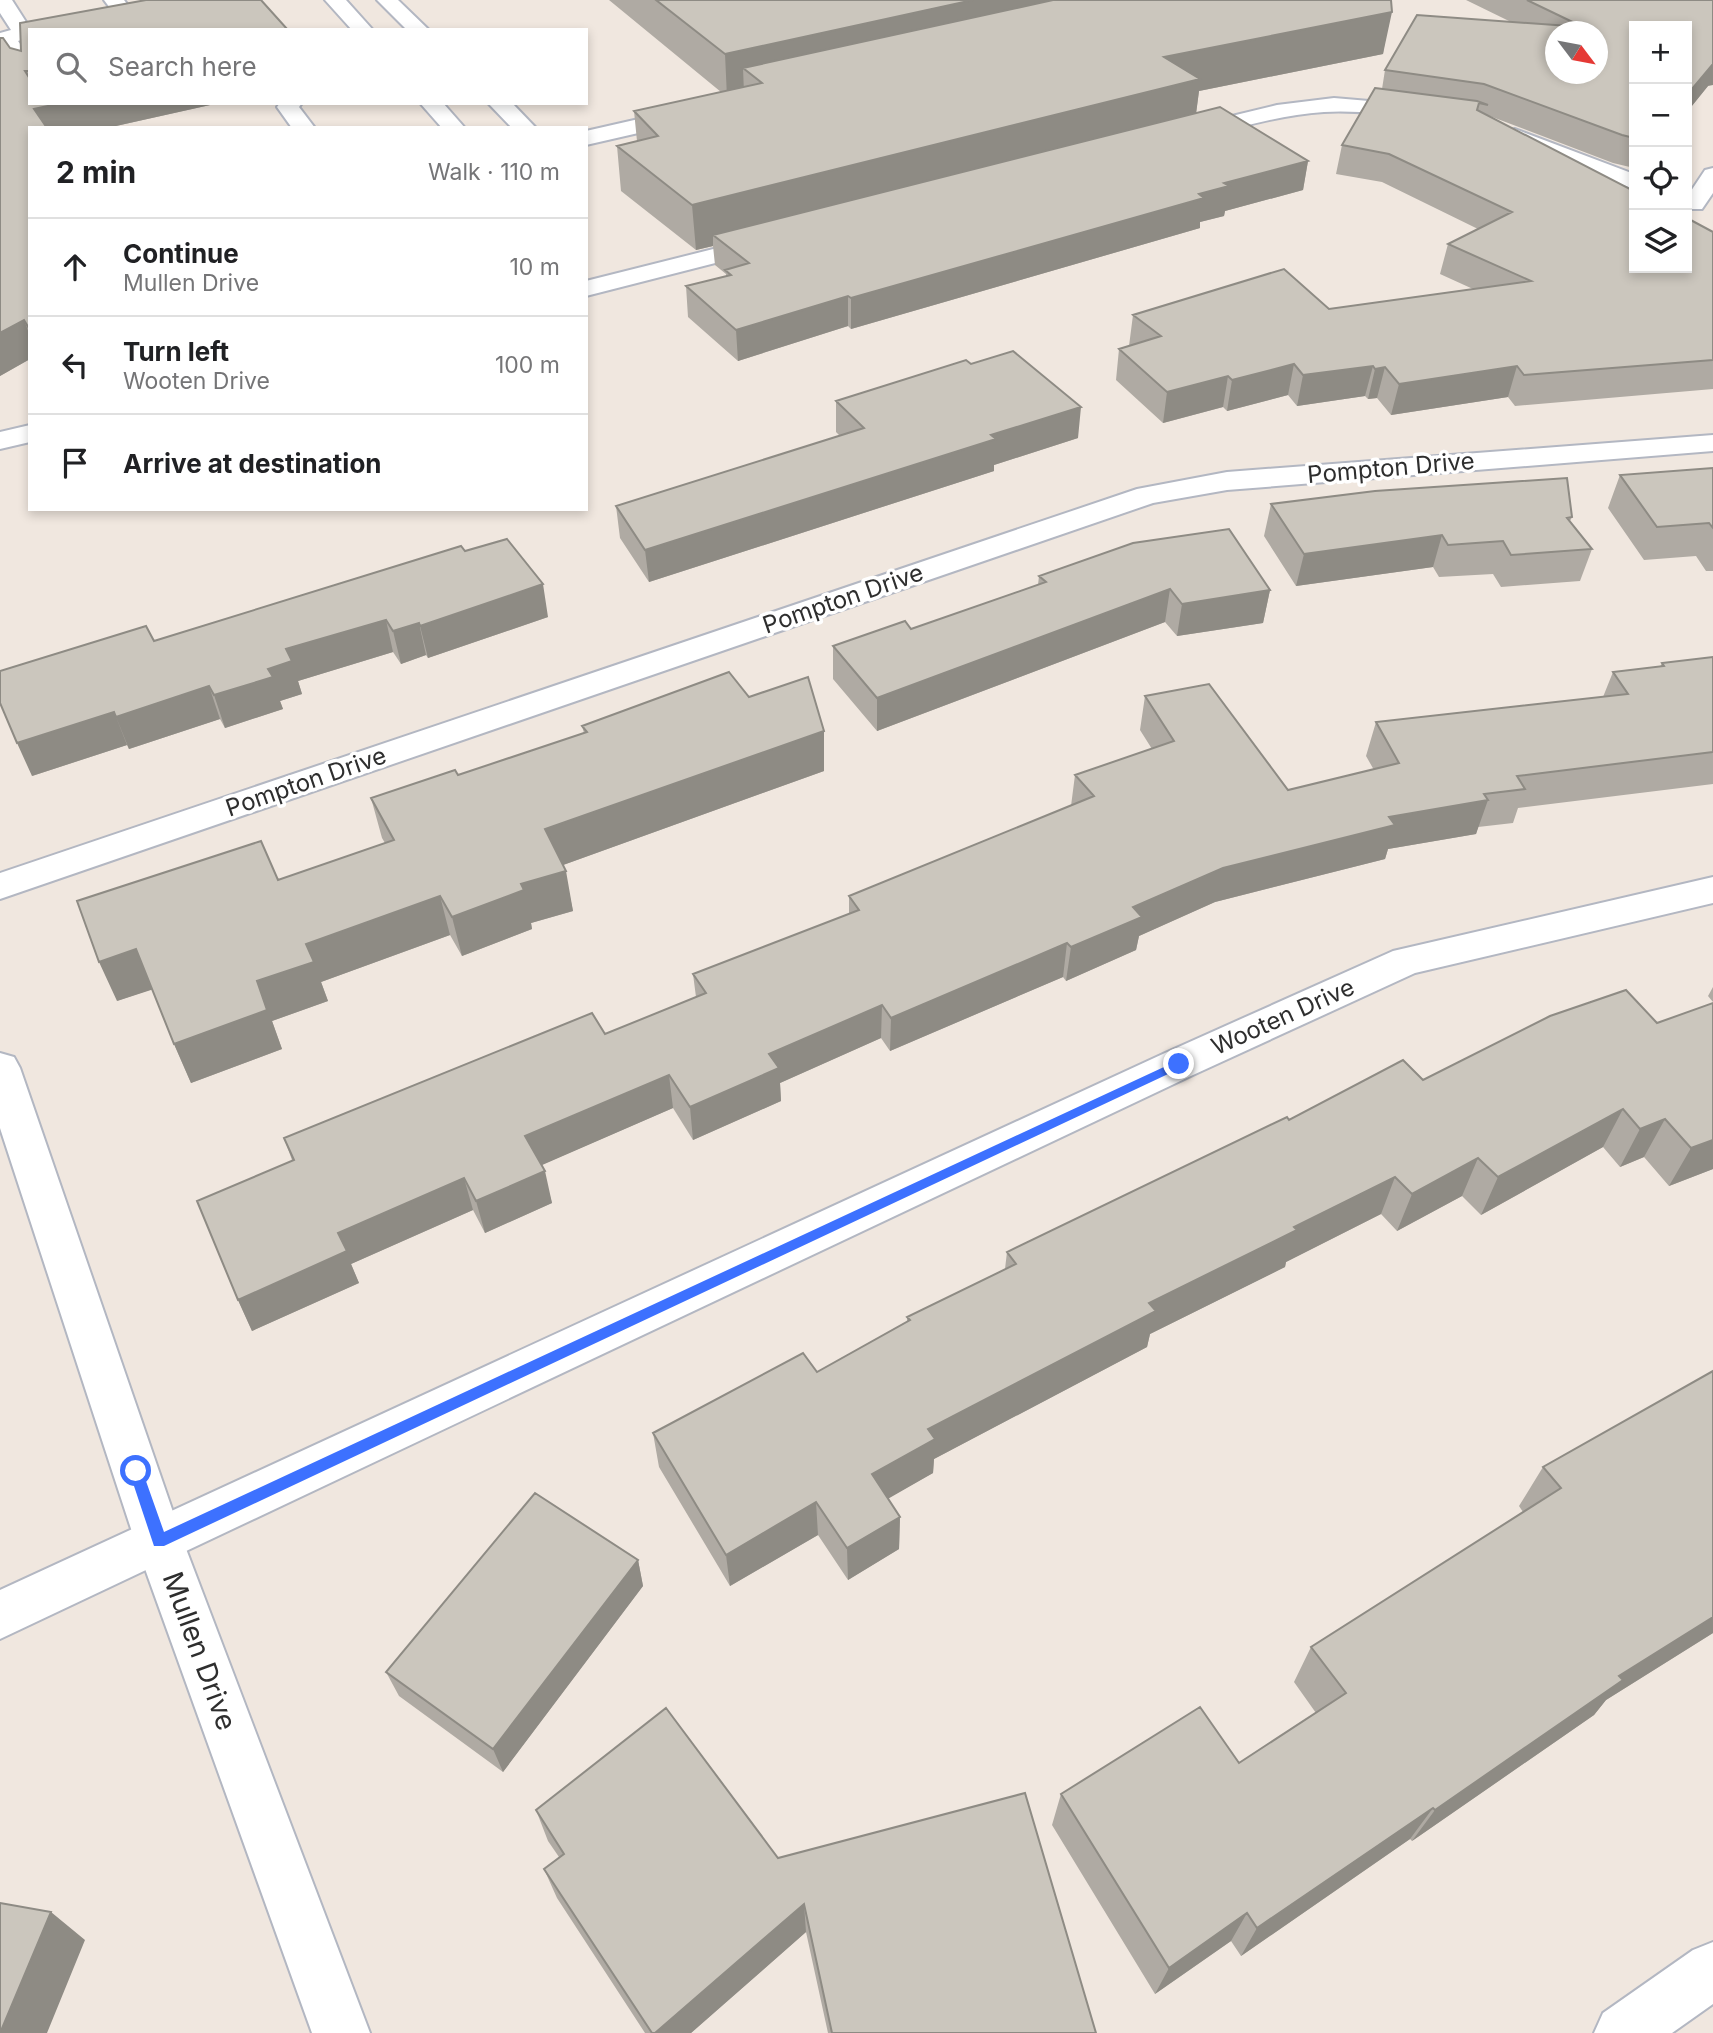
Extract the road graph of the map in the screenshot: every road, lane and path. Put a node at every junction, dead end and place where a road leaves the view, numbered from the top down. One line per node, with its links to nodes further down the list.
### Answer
1 (2, 0): 8 (street)
2 (114, 0): 5 (street)
3 (335, 0): 6 (street)
4 (387, 0): 7 (street)
5 (49, 28)
6 (361, 28)
7 (417, 28)
8 (19, 34): 9 (street)
9 (28, 67)
10 (290, 105): 15 (street)
11 (433, 105): 16 (street)
12 (501, 105): 17 (street)
13 (705, 111): 19 (street)
14 (1435, 115): 20 (street)
15 (302, 126)
16 (452, 126)
17 (523, 126)
18 (1500, 131): 22 (street)
19 (588, 138)
20 (1168, 139)
21 (1713, 175): 23 (street)
22 (1629, 179)
23 (1698, 206)
24 (789, 237): 25 (street)
25 (588, 288)
26 (28, 434): 27 (street)
27 (0, 441)
28 (1713, 443): 29 (street, Pompton Drive)
29 (0, 886)
30 (1713, 890): 32 (street, Wooten Drive)
31 (0, 1068): 32 (street, Mullen Drive)
32 (159, 1541): 33 (street, Wooten Drive); 35 (street, Mullen Drive)
33 (0, 1615)
34 (1713, 1970): 36 (street)
35 (341, 2033)
36 (1623, 2033)

